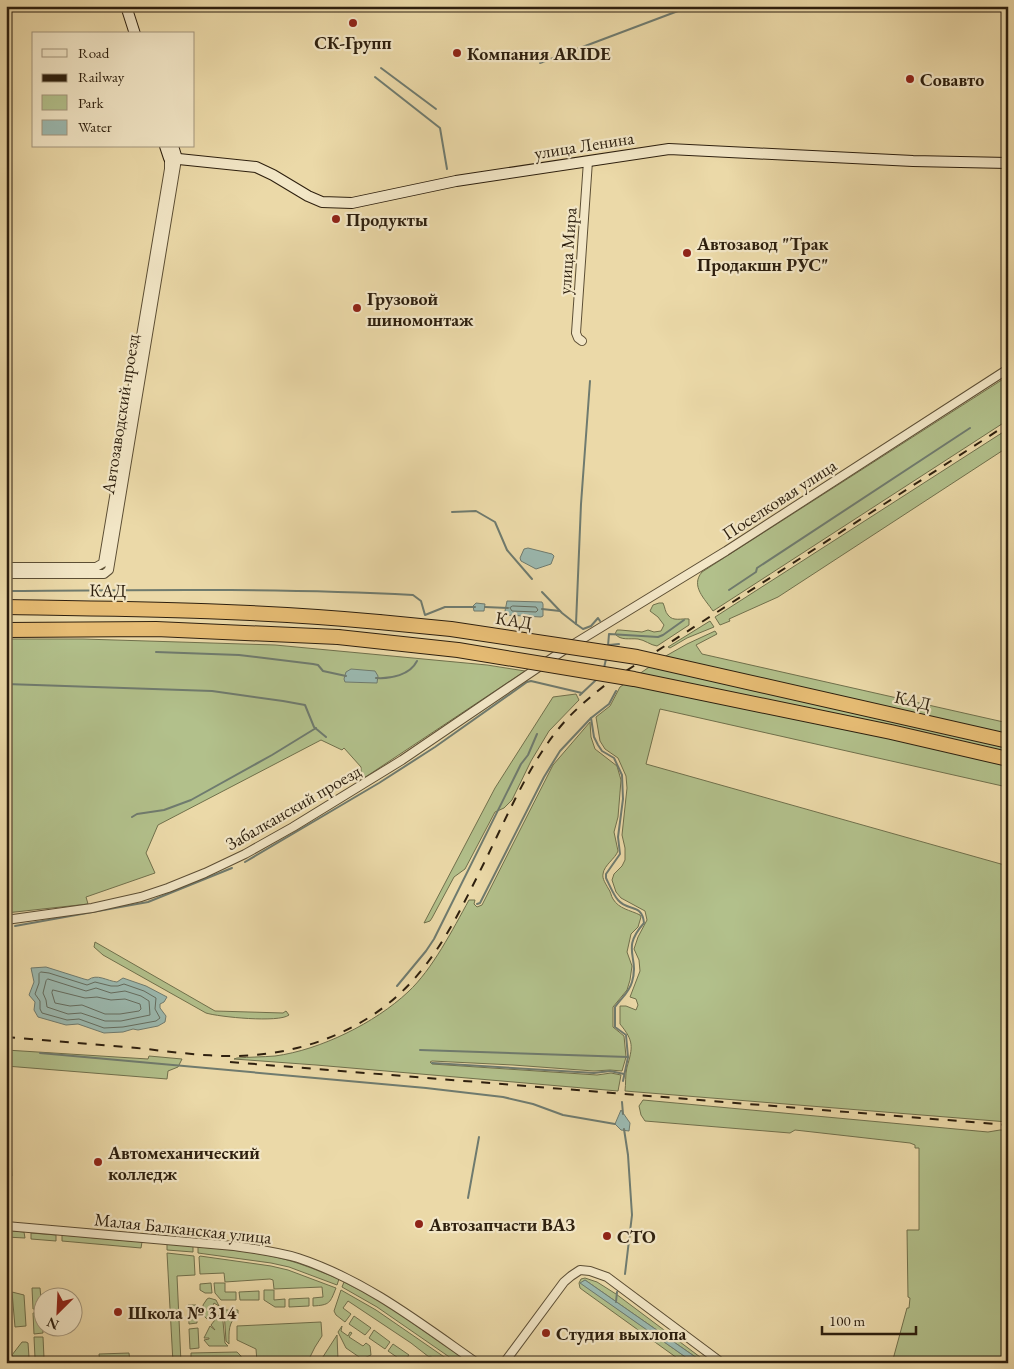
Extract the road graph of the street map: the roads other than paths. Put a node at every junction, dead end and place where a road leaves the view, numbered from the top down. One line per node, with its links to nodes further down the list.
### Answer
1 (119, 6): 3 (street)
2 (126, 6): 4 (street)
3 (127, 32)
4 (134, 32)
5 (166, 148): 7 (street)
6 (173, 148): 7 (street)
7 (173, 159): 8 (street, улица Ленина); 12 (street, Автозаводский проезд); 13 (street, Автозаводский проезд)
8 (588, 161): 9 (street, улица Ленина); 10 (street, улица Мира)
9 (1008, 163)
10 (582, 341)
11 (1008, 369): 16 (street, Поселковая улица)
12 (6, 567)
13 (6, 574)
14 (6, 606): 17 (highway, КАД, bridge)
15 (6, 630): 18 (highway, КАД, bridge)
16 (564, 650): 19 (street, Забалканский проезд)
17 (1008, 741)
18 (1008, 759)
19 (6, 920)
20 (6, 1226): 21 (street, Малая Балканская улица)
21 (477, 1363)
22 (504, 1363): 23 (street)
23 (722, 1363)

